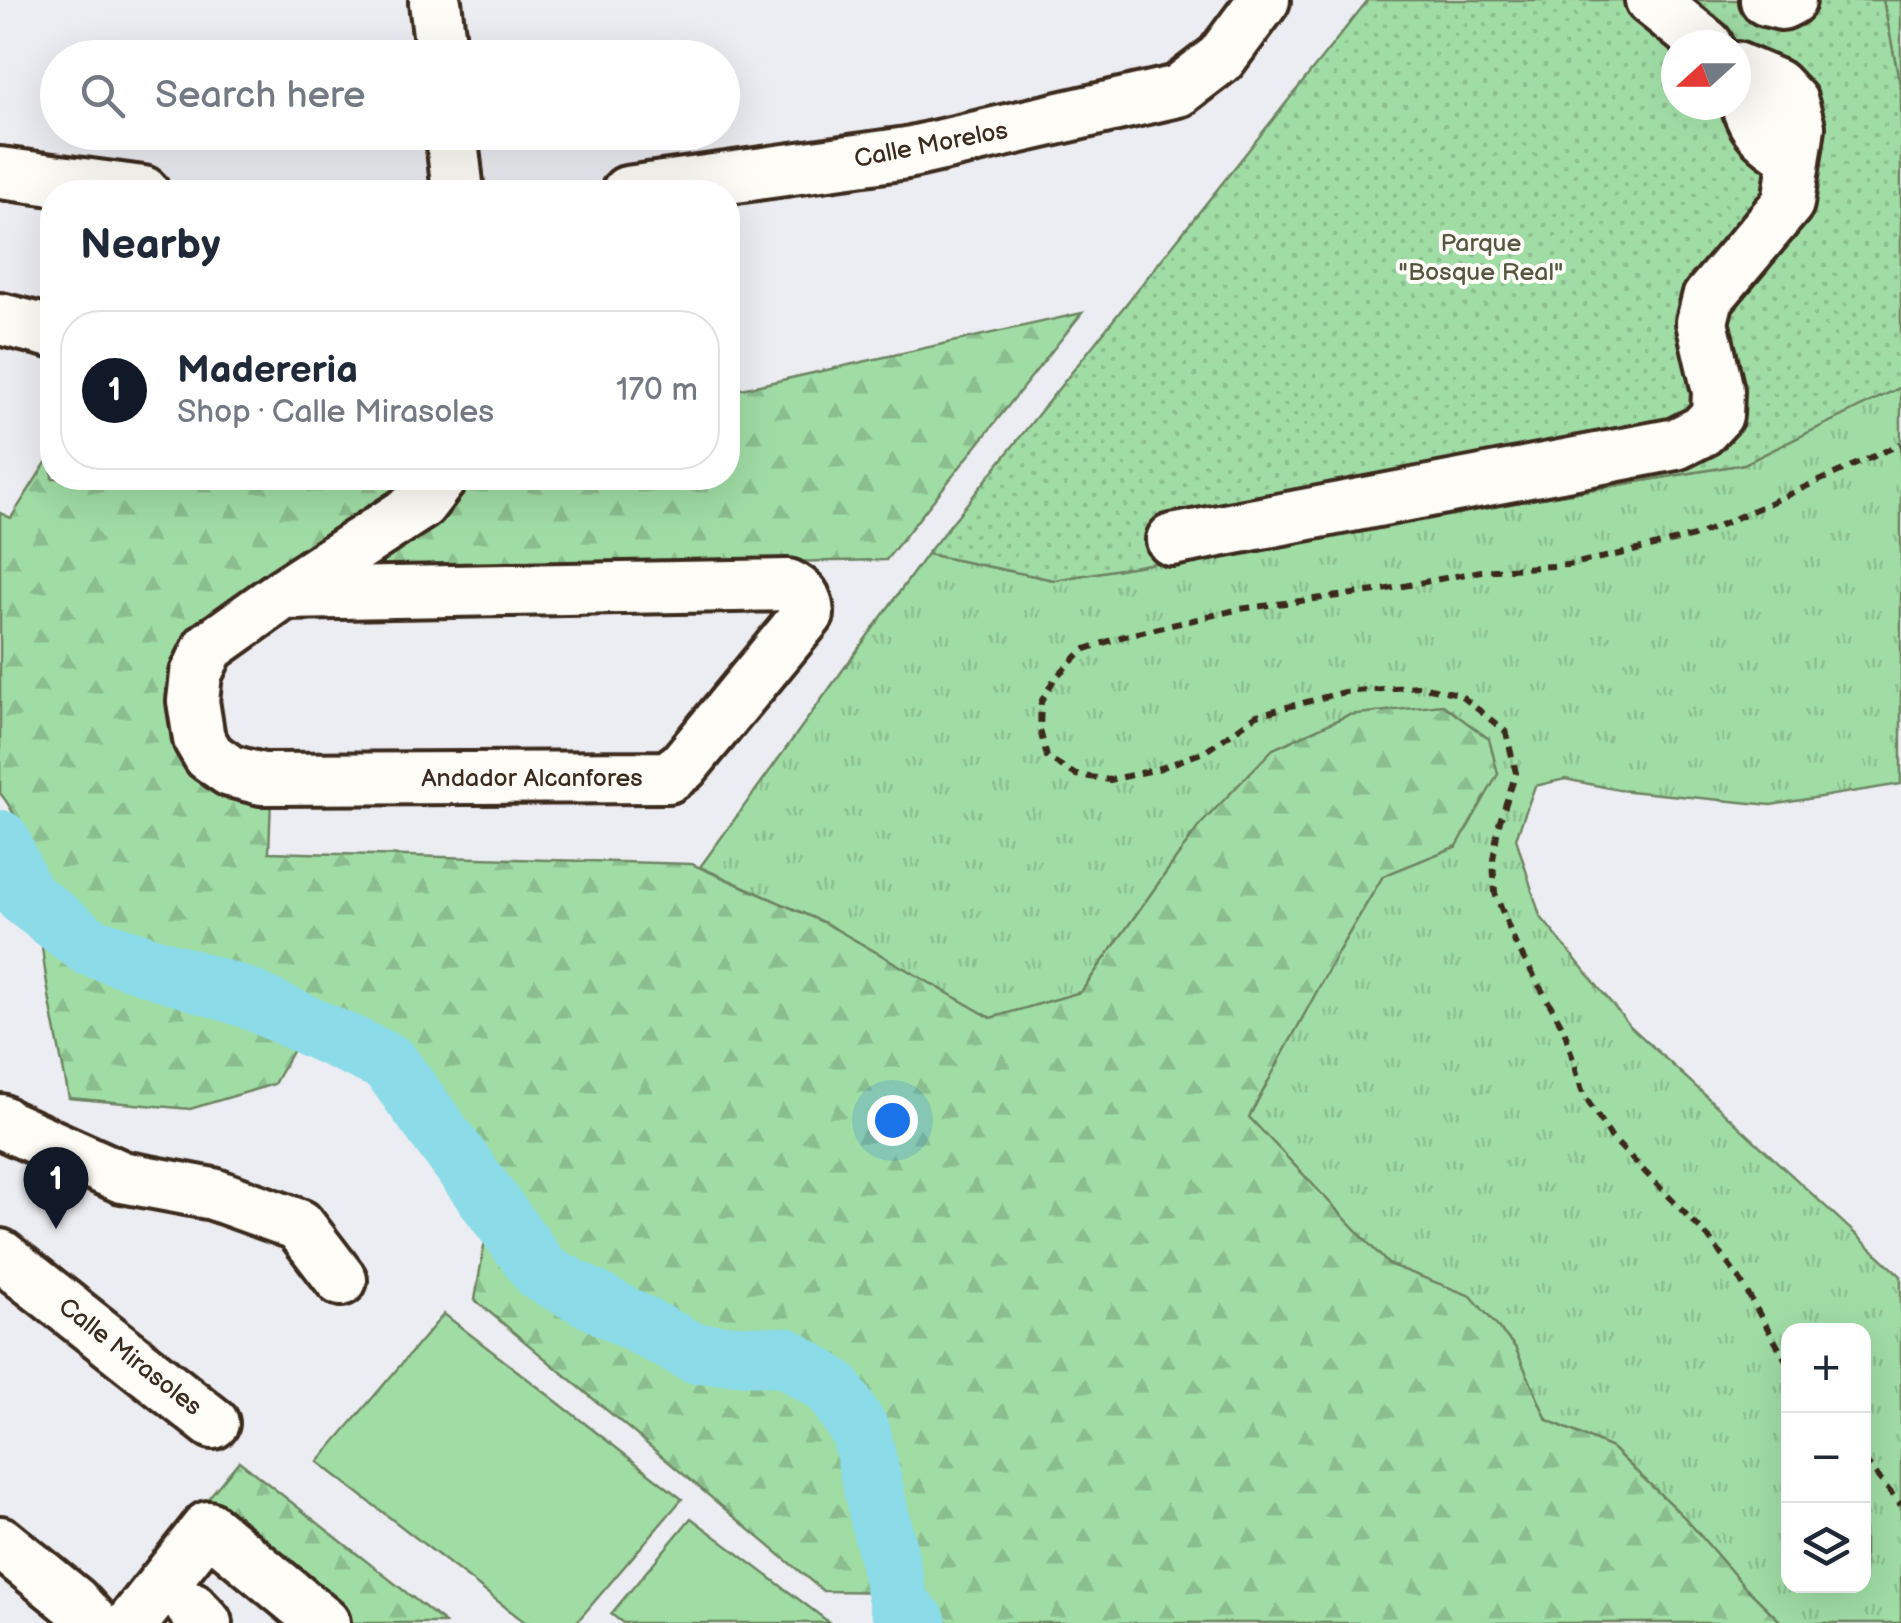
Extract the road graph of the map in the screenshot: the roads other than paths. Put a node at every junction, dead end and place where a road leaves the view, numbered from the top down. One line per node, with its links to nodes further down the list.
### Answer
1 (1264, 0): 13 (street, Calle Morelos)
2 (1650, 0): 6 (street)
3 (1766, 0): 4 (street)
4 (1790, 0)
5 (437, 1): 7 (street)
6 (1688, 30)
7 (440, 40)
8 (1751, 117): 17 (street)
9 (453, 150): 12 (street)
10 (0, 173): 11 (street)
11 (53, 180)
12 (457, 180)
13 (710, 180)
14 (0, 320): 15 (street)
15 (40, 329)
16 (432, 490): 18 (street, Andador Alcanfores)
17 (1172, 540)
18 (283, 594): 18 (street, Andador Alcanfores)
19 (0, 1120): 21 (street)
20 (0, 1255): 22 (street, Calle Mirasoles)
21 (341, 1280)
22 (213, 1423)
23 (0, 1542): 24 (street)
24 (93, 1623)
25 (132, 1623): 26 (street)
26 (324, 1623)

